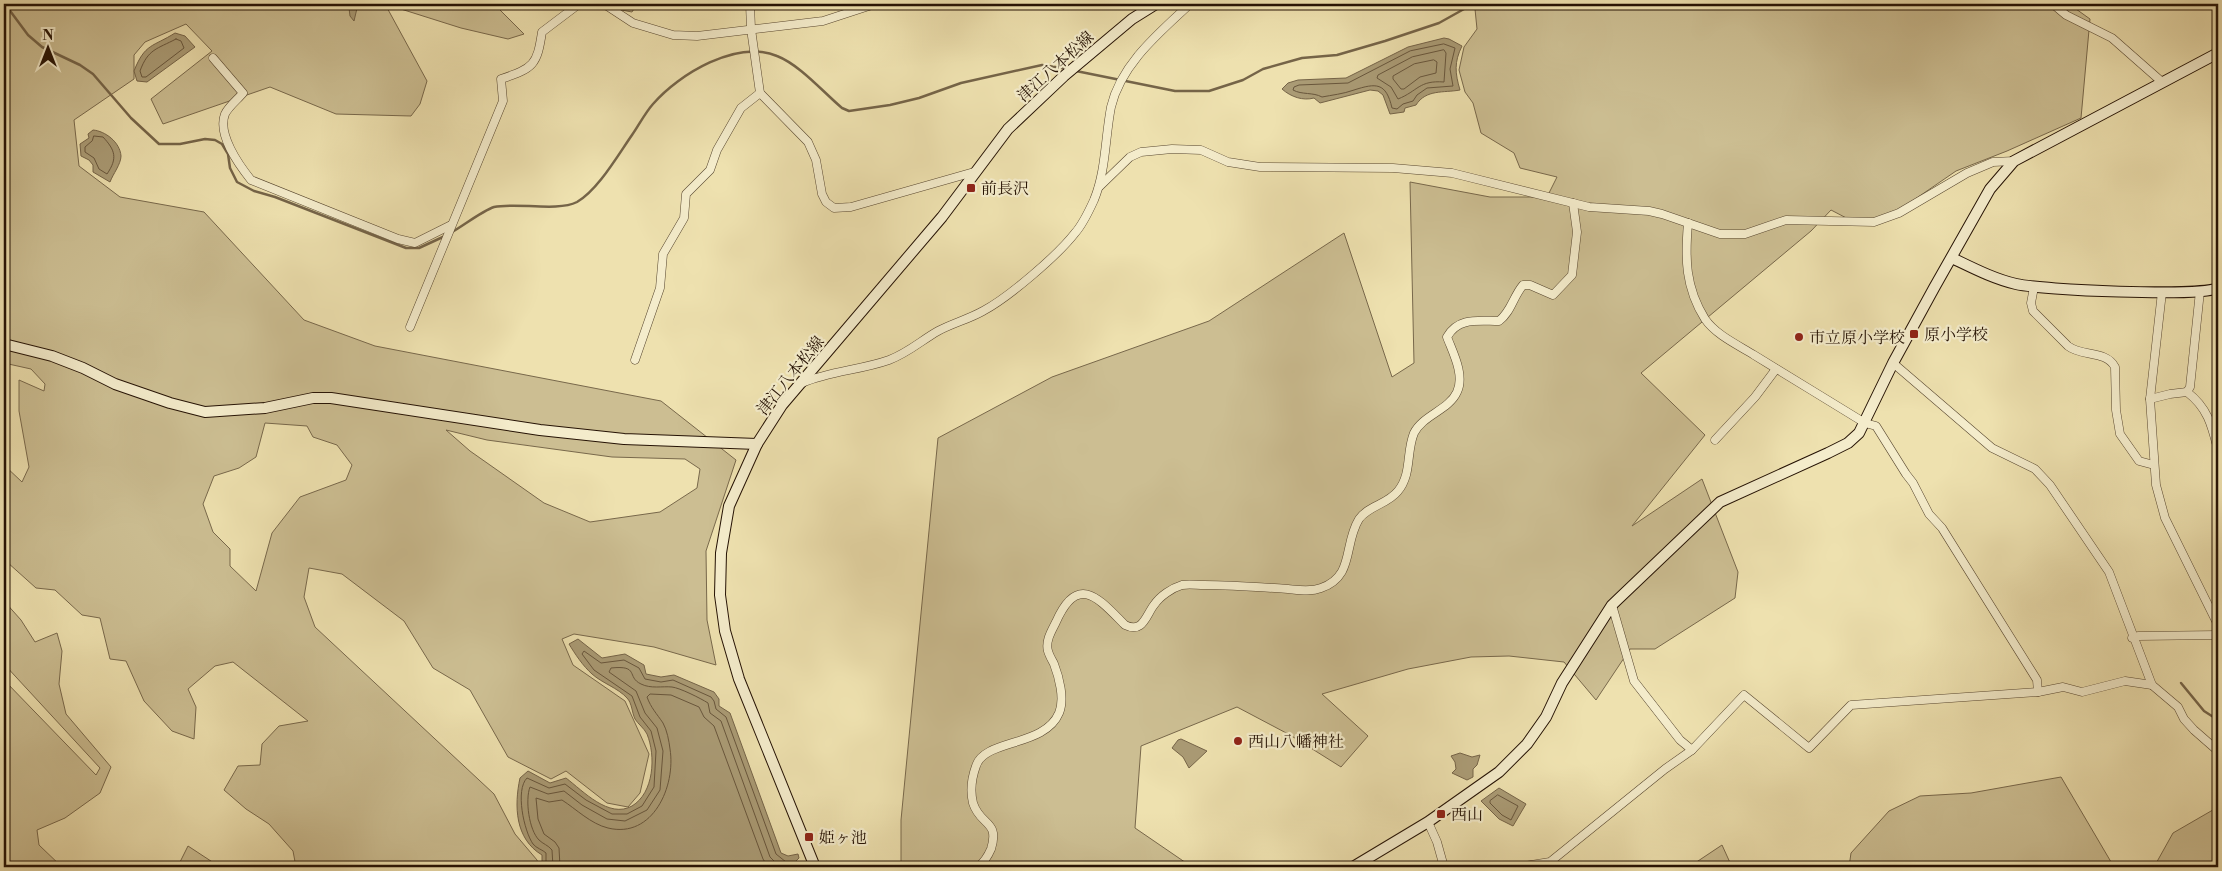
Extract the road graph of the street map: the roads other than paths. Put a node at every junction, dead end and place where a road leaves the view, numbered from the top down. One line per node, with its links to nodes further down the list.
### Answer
1 (579, 4): 18 (street)
2 (604, 4): 8 (street)
3 (750, 4): 8 (street)
4 (875, 4): 8 (street)
5 (1156, 4): 14 (street, 津江八本松線)
6 (1190, 4): 15 (street)
7 (2053, 4): 11 (street)
8 (751, 29): 12 (street)
9 (2218, 53): 11 (street)
10 (213, 58): 18 (street)
11 (2162, 82): 13 (street)
12 (760, 93): 14 (street); 26 (street)
13 (2014, 161): 17 (street); 19 (street)
14 (974, 172): 29 (street, 津江八本松線)
15 (1099, 187): 16 (street); 29 (street)
16 (1573, 204): 17 (street); 47 (street)
17 (1688, 223): 28 (street)
18 (451, 225): 24 (street)
19 (1952, 258): 20 (street); 27 (street)
20 (2034, 287): 23 (street); 36 (street)
21 (2218, 288): 22 (street)
22 (2200, 290): 23 (street); 30 (street)
23 (2162, 292): 31 (street)
24 (410, 327)
25 (4, 344): 34 (street)
26 (635, 360)
27 (1893, 363): 32 (street); 40 (street)
28 (1776, 370): 32 (street); 33 (street)
29 (801, 384): 34 (street, 津江八本松線)
30 (2187, 392): 31 (street); 35 (street)
31 (2150, 399): 36 (street)
32 (1866, 423): 37 (street); 42 (street)
33 (1715, 440)
34 (756, 444): 46 (street, 津江八本松線)
35 (2218, 450)
36 (2154, 465): 38 (street)
37 (1612, 606): 43 (street); 45 (street)
38 (2218, 625)
39 (2218, 635): 40 (street)
40 (2132, 638): 41 (street)
41 (2152, 685): 42 (street); 44 (street)
42 (2038, 692): 43 (street)
43 (1692, 750): 50 (street)
44 (2218, 751)
45 (1428, 822): 48 (street); 49 (street)
46 (814, 867)
47 (978, 867)
48 (1353, 867)
49 (1444, 867)
50 (1517, 867)

